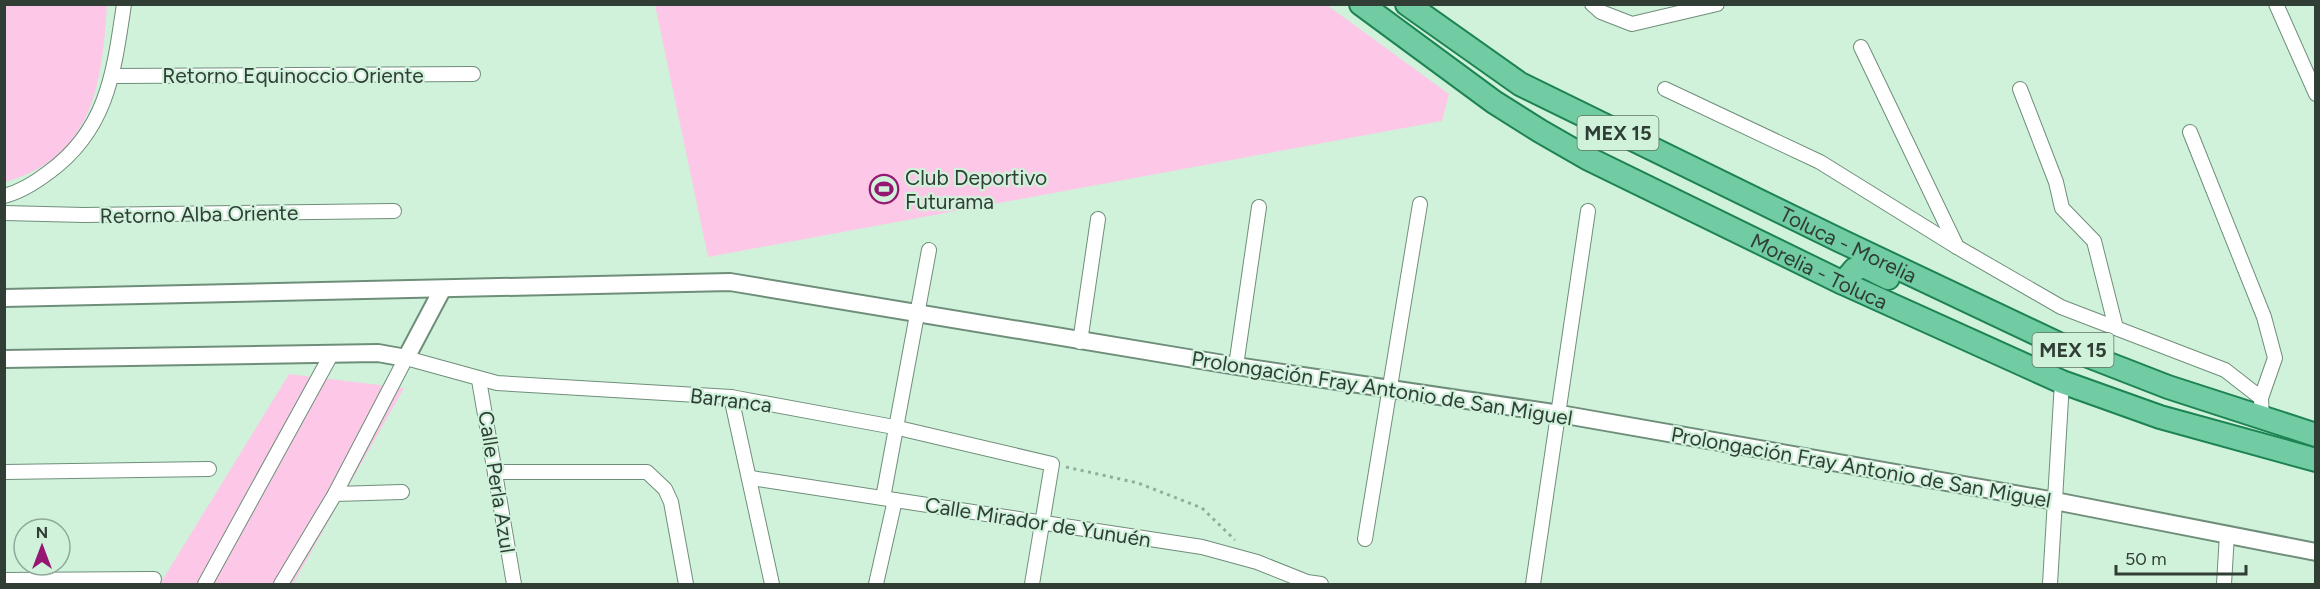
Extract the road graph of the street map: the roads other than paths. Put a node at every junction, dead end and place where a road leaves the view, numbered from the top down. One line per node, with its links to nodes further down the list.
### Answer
1 (123, 4): 9 (street)
2 (1361, 4): 14 (main road, Morelia - Toluca / MEX 15)
3 (1407, 4): 22 (main road, Toluca - Morelia / MEX 15)
4 (1592, 4): 5 (street)
5 (1717, 4)
6 (2276, 4): 12 (street)
7 (1861, 47): 23 (street)
8 (473, 75): 9 (street, Retorno Equinoccio Oriente)
9 (113, 76): 15 (street)
10 (1665, 89): 23 (street)
11 (2020, 89): 29 (street)
12 (2316, 94)
13 (2190, 132): 40 (street)
14 (1587, 158): 22 (main road); 25 (main road, Morelia - Toluca / MEX 15)
15 (4, 196)
16 (1420, 204): 38 (street)
17 (1259, 207): 35 (street)
18 (1588, 211): 41 (street)
19 (394, 212): 20 (street, Retorno Alba Oriente)
20 (4, 213)
21 (1098, 219): 30 (street)
22 (1840, 241): 31 (main road, Toluca - Morelia / MEX 15)
23 (1957, 247): 29 (street)
24 (929, 250): 28 (street)
25 (1843, 283): 31 (main road); 37 (main road, Morelia - Toluca / MEX 15)
26 (442, 290): 27 (street, Prolongación Fray Antonio de San Miguel); 28 (street, Prolongación Fray Antonio de San Miguel); 34 (street)
27 (4, 298)
28 (916, 315): 30 (street, Prolongación Fray Antonio de San Miguel); 42 (street)
29 (2116, 328): 40 (street)
30 (1080, 342): 35 (street, Prolongación Fray Antonio de San Miguel)
31 (2065, 347): 40 (main road, Toluca - Morelia / MEX 15)
32 (331, 354): 33 (street); 34 (street); 59 (street)
33 (4, 358)
34 (406, 358): 36 (street, Barranca); 50 (street)
35 (1236, 366): 38 (street, Prolongación Fray Antonio de San Miguel)
36 (479, 380): 39 (street, Barranca); 47 (street, Calle Perla Azul)
37 (2062, 382): 44 (main road, Morelia - Toluca / MEX 15); 52 (street)
38 (1390, 390): 41 (street, Prolongación Fray Antonio de San Miguel); 55 (street)
39 (732, 397): 42 (street, Barranca); 48 (street)
40 (2262, 408): 43 (main road, Toluca - Morelia / MEX 15)
41 (1560, 414): 52 (street, Prolongación Fray Antonio de San Miguel); 67 (street)
42 (894, 427): 51 (street); 53 (street, Barranca)
43 (2316, 435)
44 (2316, 460)
45 (209, 469): 46 (street)
46 (4, 472)
47 (495, 472): 61 (street, Calle Perla Azul); 62 (street)
48 (751, 478): 51 (street, Calle Mirador de Yunuén); 63 (street)
49 (402, 492): 50 (street)
50 (335, 494): 60 (street)
51 (889, 499): 53 (street, Calle Mirador de Yunuén); 64 (street)
52 (2055, 501): 54 (street, Prolongación Fray Antonio de San Miguel); 68 (street)
53 (1042, 524): 65 (street); 66 (street, Calle Mirador de Yunuén)
54 (2227, 534): 56 (street, Prolongación Fray Antonio de San Miguel); 69 (street)
55 (1365, 539)
56 (2316, 552)
57 (154, 579): 58 (street)
58 (4, 580)
59 (205, 585)
60 (281, 585)
61 (514, 585)
62 (686, 585)
63 (772, 585)
64 (876, 585)
65 (1032, 585)
66 (1321, 585)
67 (1533, 585)
68 (2050, 585)
69 (2224, 585)

